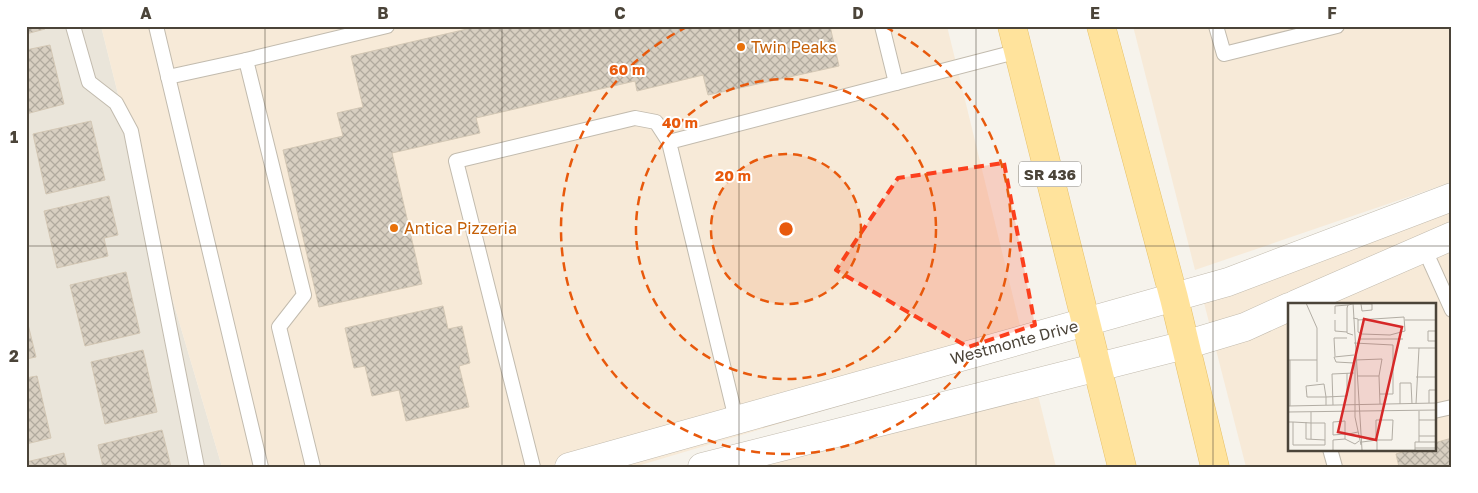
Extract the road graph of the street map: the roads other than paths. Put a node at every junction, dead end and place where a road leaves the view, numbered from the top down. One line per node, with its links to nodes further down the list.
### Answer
1 (73, 26): 27 (lane)
2 (156, 26): 10 (lane)
3 (386, 26): 9 (lane)
4 (882, 26): 11 (lane)
5 (1101, 26): 16 (main road)
6 (1216, 26): 7 (lane)
7 (1337, 26)
8 (1015, 39): 11 (lane); 20 (main road, SR 436)
9 (246, 60): 10 (lane); 29 (lane)
10 (168, 77): 28 (lane)
11 (896, 83): 12 (lane)
12 (669, 142): 25 (lane); 30 (lane)
13 (1452, 197): 16 (street, Westmonte Drive)
14 (1452, 236): 15 (street)
15 (1424, 248): 17 (street); 19 (lane)
16 (1174, 298): 20 (street, Westmonte Drive); 21 (main road)
17 (1298, 303)
18 (1288, 307): 21 (street)
19 (1452, 310)
20 (1087, 322): 22 (main road, SR 436); 25 (street, Westmonte Drive)
21 (1185, 345): 22 (street); 34 (main road)
22 (1098, 367): 32 (street); 33 (main road, SR 436)
23 (1452, 407): 24 (lane)
24 (1436, 411)
25 (736, 419): 31 (street, Westmonte Drive)
26 (1330, 450): 35 (lane)
27 (197, 467)
28 (261, 467)
29 (313, 467)
30 (533, 467)
31 (569, 467)
32 (703, 467)
33 (1122, 467)
34 (1215, 467)
35 (1335, 467)

